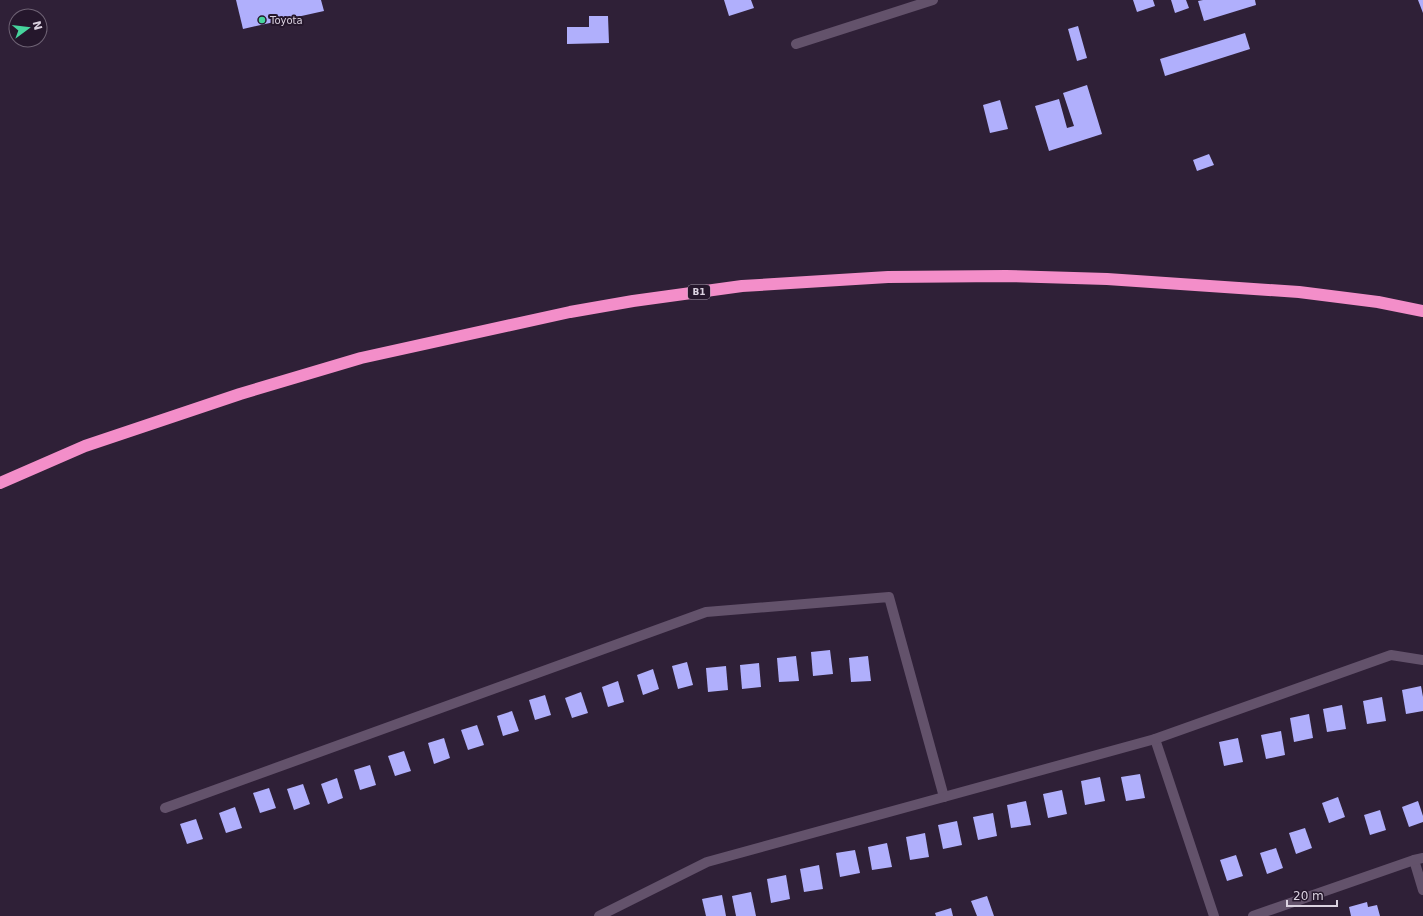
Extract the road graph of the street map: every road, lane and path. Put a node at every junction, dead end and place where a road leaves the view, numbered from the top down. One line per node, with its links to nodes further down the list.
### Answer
1 (932, 0): 2 (street)
2 (796, 44)
3 (1423, 311): 4 (highway, B1)
4 (0, 483)
5 (1423, 660): 6 (street)
6 (1155, 739): 7 (street); 12 (street)
7 (944, 797): 8 (street); 11 (street)
8 (165, 808)
9 (1419, 859): 10 (street); 13 (street)
10 (1423, 890)
11 (599, 916)
12 (1214, 916)
13 (1253, 916)

